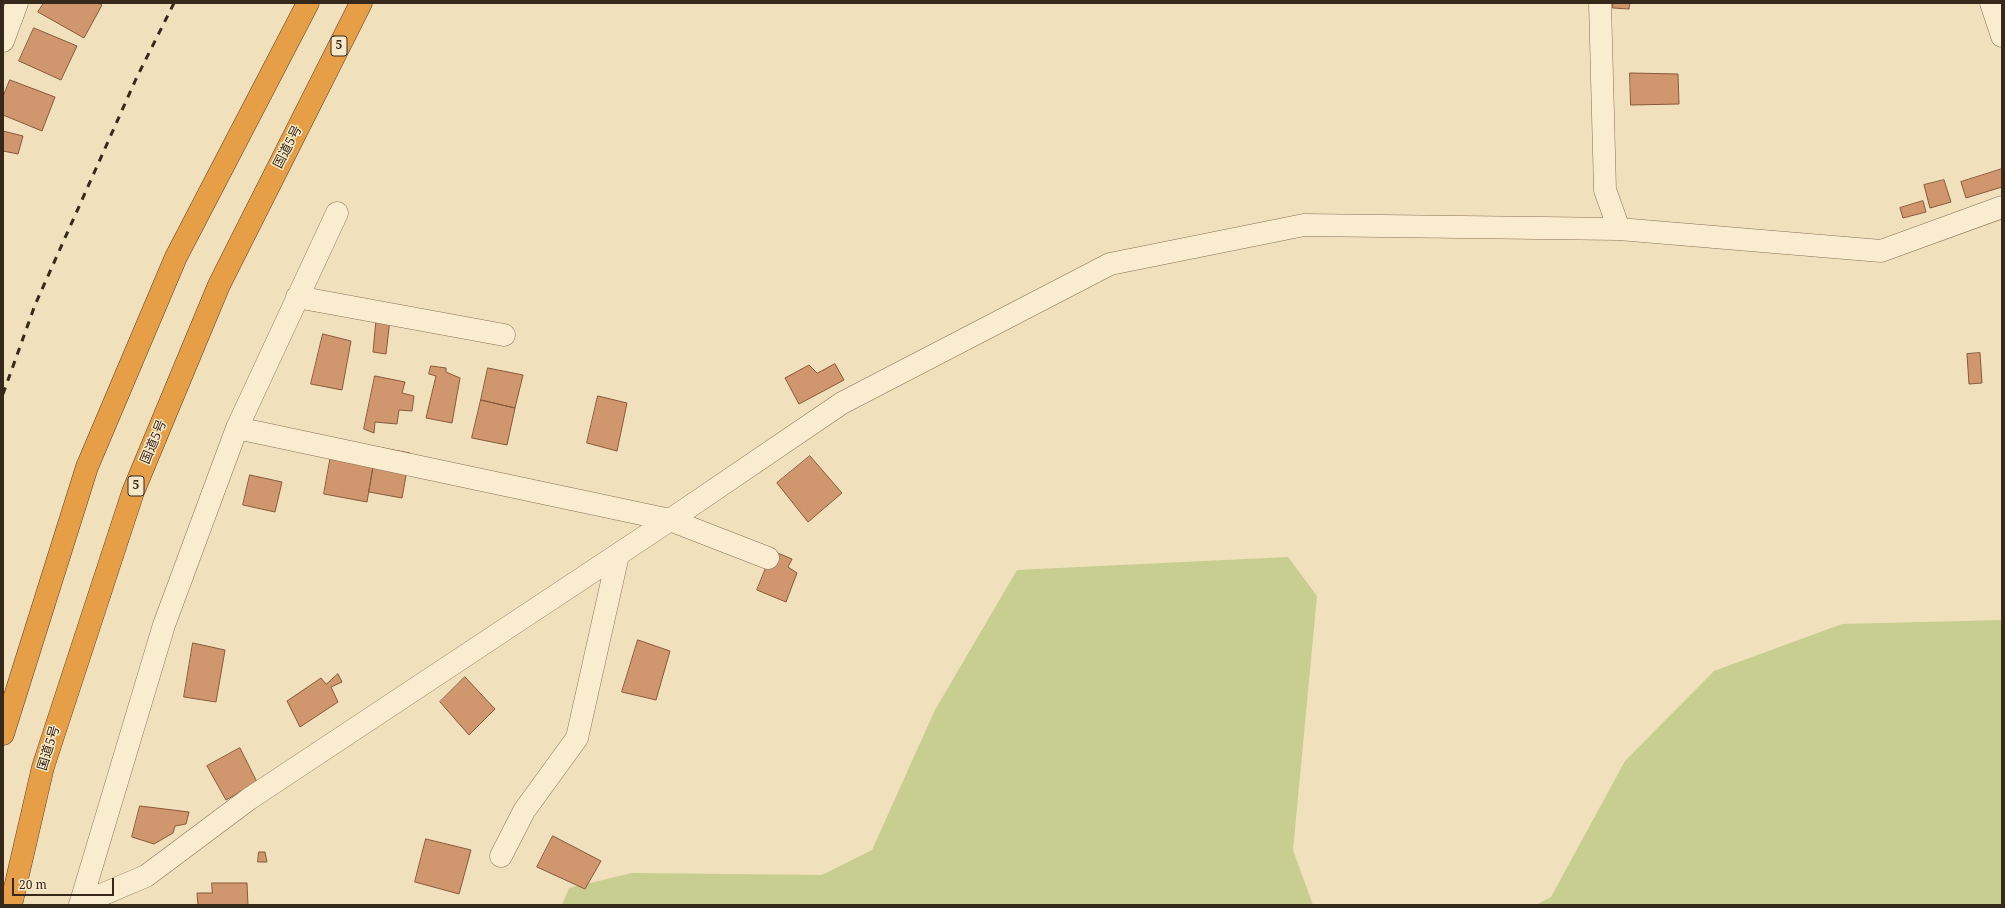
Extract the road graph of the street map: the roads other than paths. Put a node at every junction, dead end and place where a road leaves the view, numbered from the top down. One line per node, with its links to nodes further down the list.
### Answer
1 (17, 3): 7 (street)
2 (308, 3): 17 (highway)
3 (361, 3): 19 (highway, 国道5号 / 5)
4 (1600, 3): 10 (street)
5 (1991, 3): 6 (street)
6 (2002, 36)
7 (3, 41)
8 (2002, 207): 10 (street)
9 (337, 213): 11 (street)
10 (1619, 229): 14 (street)
11 (298, 297): 12 (street); 13 (street)
12 (504, 335)
13 (237, 428): 14 (street); 20 (street)
14 (670, 520): 15 (street); 16 (street)
15 (618, 555): 18 (street); 20 (street)
16 (768, 558)
17 (3, 734)
18 (502, 856)
19 (11, 905)
20 (80, 905)

